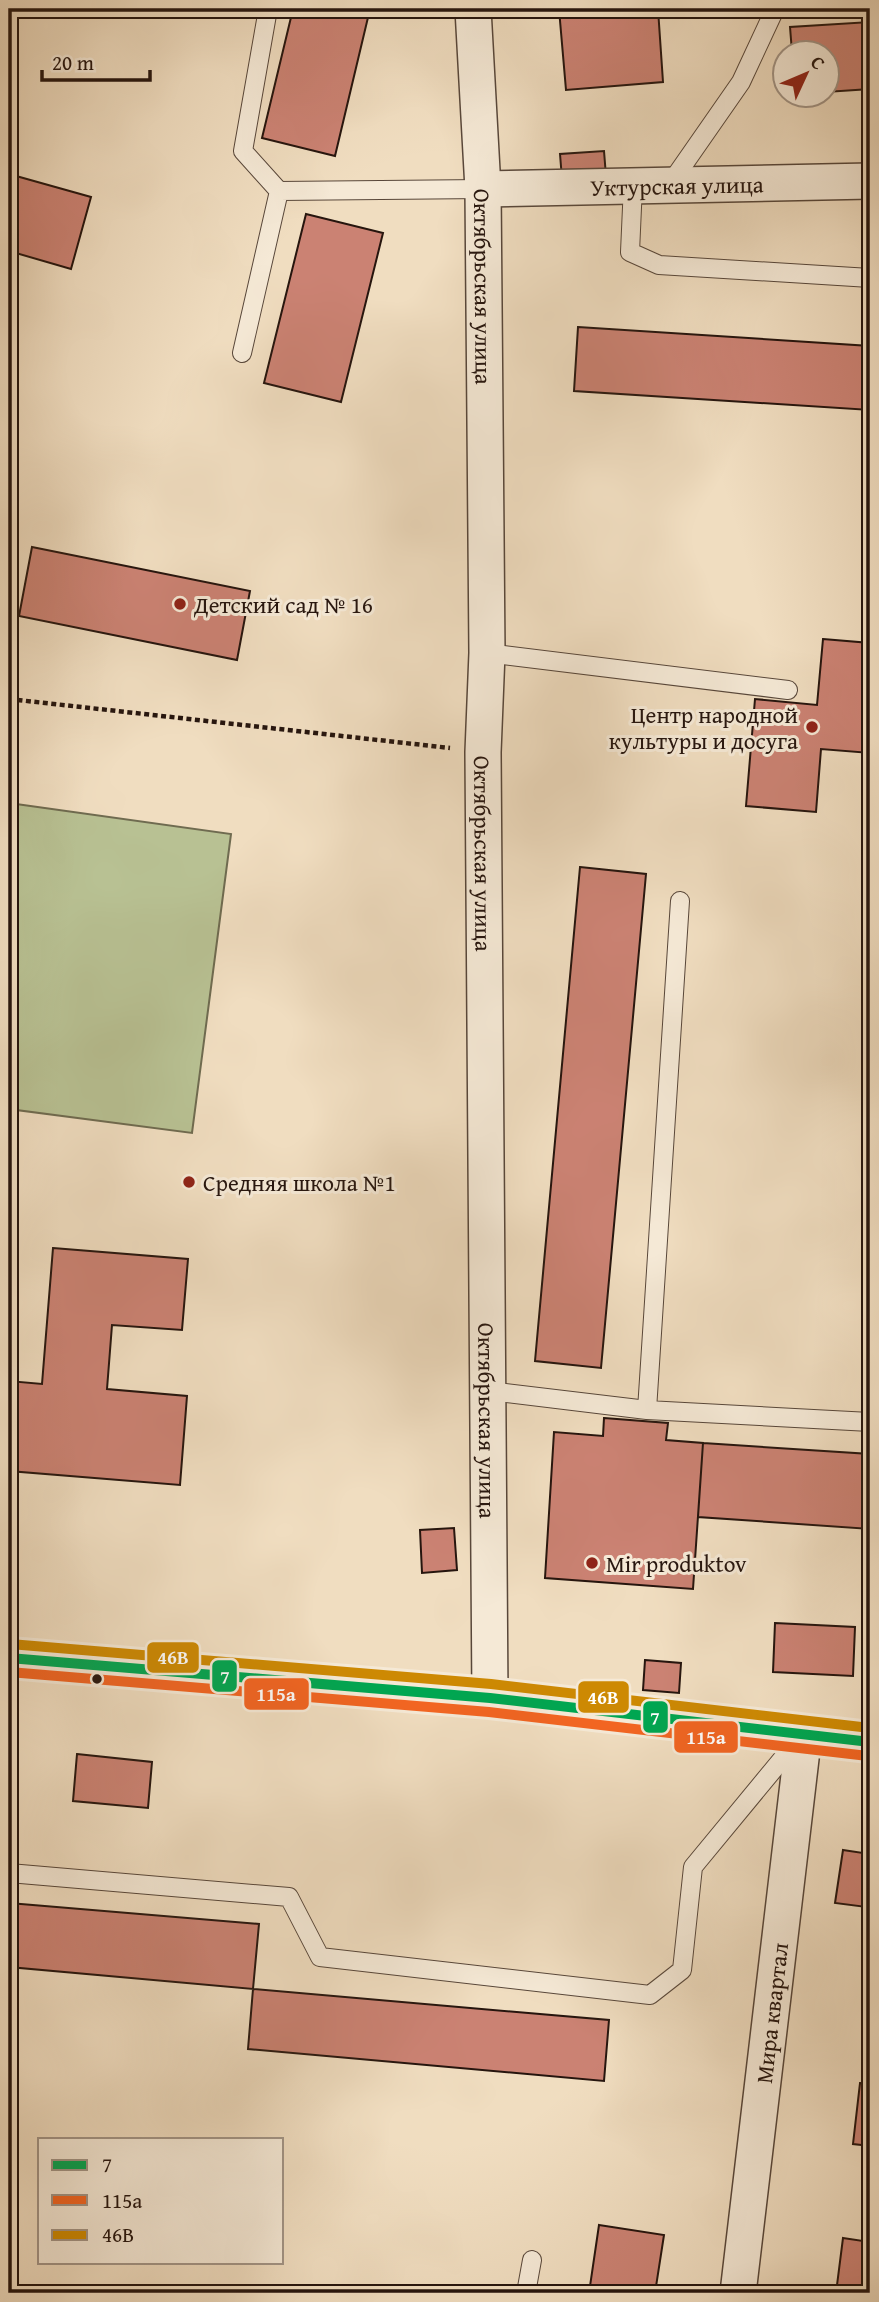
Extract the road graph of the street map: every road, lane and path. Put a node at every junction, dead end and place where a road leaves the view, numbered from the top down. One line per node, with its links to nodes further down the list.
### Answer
1 (268, 9): 8 (lane)
2 (473, 9): 7 (street, Октябрьская улица)
3 (775, 9): 5 (lane)
4 (870, 181): 5 (street, Уктурская улица)
5 (670, 184): 6 (street, Уктурская улица)
6 (633, 185): 7 (street, Уктурская улица); 9 (lane)
7 (483, 189): 8 (lane); 11 (street, Октябрьская улица)
8 (279, 191): 10 (lane)
9 (870, 278)
10 (242, 354)
11 (487, 653): 12 (lane); 14 (street, Октябрьская улица)
12 (788, 690)
13 (9, 699): 14 (path)
14 (483, 752): 16 (street, Октябрьская улица)
15 (680, 901): 17 (lane)
16 (489, 1391): 17 (lane); 20 (street, Октябрьская улица)
17 (647, 1410): 18 (lane)
18 (870, 1422)
19 (9, 1658): 20 (main road)
20 (490, 1698): 21 (main road)
21 (804, 1733): 22 (main road); 23 (lane); 26 (street, Мира квартал)
22 (870, 1742)
23 (9, 1873)
24 (532, 2260): 25 (lane)
25 (526, 2293)
26 (738, 2293)

